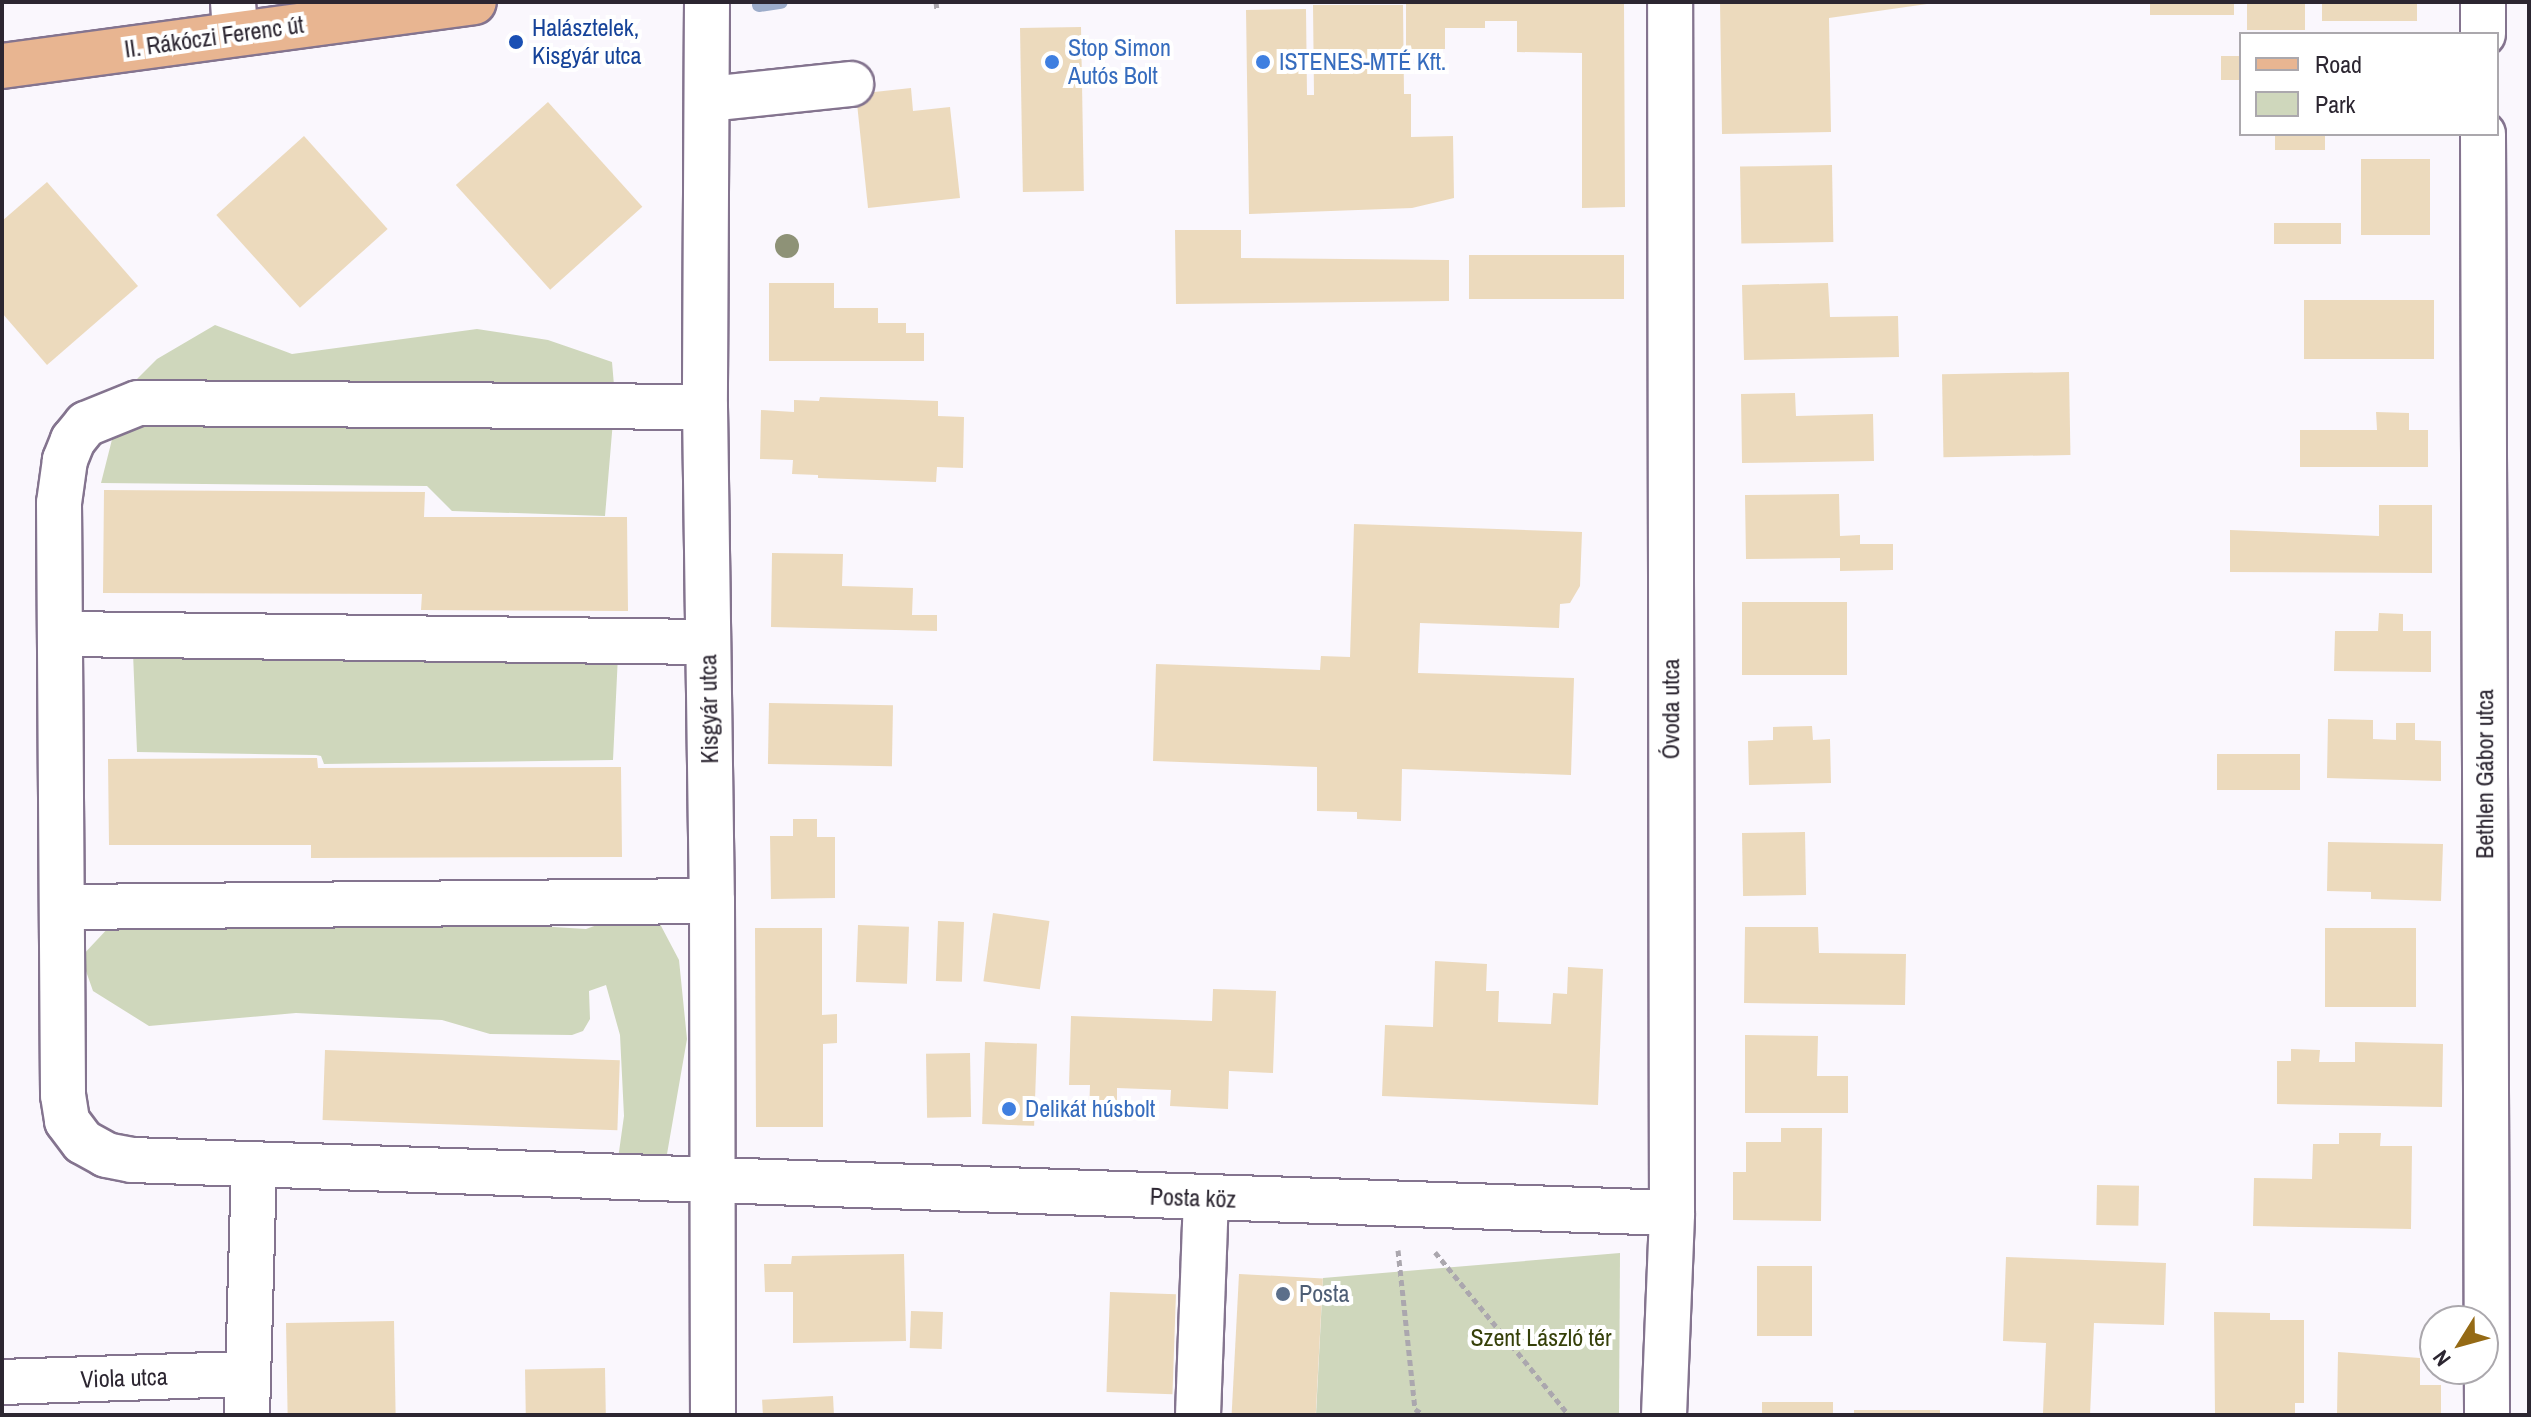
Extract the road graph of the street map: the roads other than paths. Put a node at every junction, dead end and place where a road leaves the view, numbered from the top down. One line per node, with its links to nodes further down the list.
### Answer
1 (474, 2): 5 (main road, II. Rákóczi Ferenc út)
2 (707, 2): 9 (street, Kisgyár utca)
3 (1670, 2): 19 (street, Óvoda utca)
4 (2483, 2): 6 (street)
5 (234, 18): 7 (main road, II. Rákóczi Ferenc út)
6 (2483, 32)
7 (2, 66)
8 (851, 84): 9 (street)
9 (708, 99): 11 (street, Kisgyár utca)
10 (2483, 136): 25 (street, Bethlen Gábor utca)
11 (705, 407): 12 (street, Posta köz); 13 (street, Kisgyár utca)
12 (62, 634): 13 (street); 15 (street, Posta köz)
13 (707, 642): 14 (street, Kisgyár utca)
14 (712, 901): 15 (street); 17 (street, Kisgyár utca)
15 (64, 907): 16 (street, Posta köz)
16 (254, 1165): 17 (street, Posta köz); 21 (street)
17 (714, 1181): 18 (street, Posta köz); 22 (street, Kisgyár utca)
18 (1206, 1199): 19 (street, Posta köz); 23 (street)
19 (1672, 1213): 24 (street, Óvoda utca)
20 (2, 1382): 21 (street, Viola utca)
21 (247, 1395)
22 (713, 1415)
23 (1198, 1415)
24 (1664, 1415)
25 (2487, 1415)

